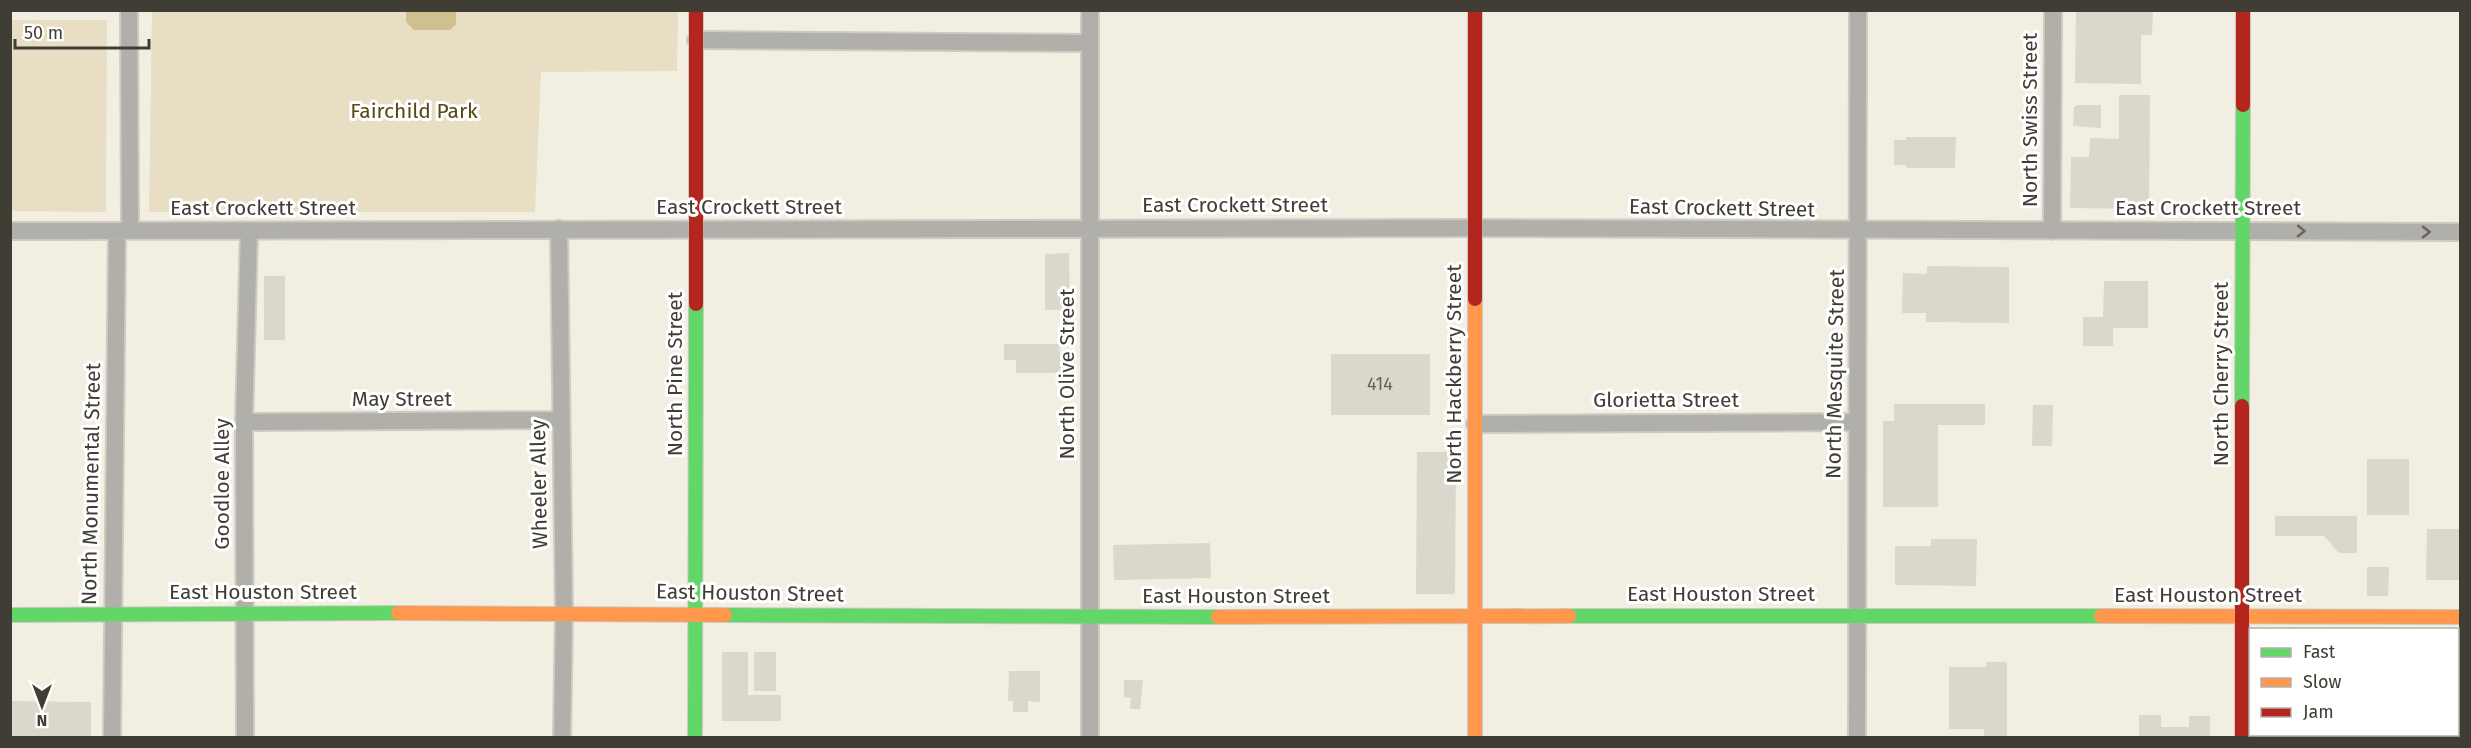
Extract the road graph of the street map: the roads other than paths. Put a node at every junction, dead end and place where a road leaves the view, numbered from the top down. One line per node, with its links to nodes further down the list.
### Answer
1 (129, 10): 15 (street, North Monumental Street)
2 (696, 10): 8 (main road, North Pine Street)
3 (1090, 10): 9 (street, North Olive Street)
4 (1475, 10): 11 (main road, North Hackberry Street)
5 (1858, 10): 17 (street, North Mesquite Street)
6 (2053, 10): 18 (street, North Swiss Street)
7 (2243, 10): 19 (main road, North Cherry Street)
8 (696, 40): 9 (street); 13 (main road, North Pine Street)
9 (1090, 43): 10 (street, North Olive Street)
10 (1090, 228): 11 (street, East Crockett Street); 13 (street, East Crockett Street); 32 (street, North Olive Street)
11 (1475, 228): 17 (street, East Crockett Street); 24 (main road, North Hackberry Street)
12 (559, 229): 13 (street, East Crockett Street); 16 (street, East Crockett Street); 21 (street, Wheeler Alley)
13 (696, 230): 27 (main road, North Pine Street)
14 (10, 231): 15 (street, East Crockett Street)
15 (124, 231): 16 (street, East Crockett Street); 28 (street, North Monumental Street)
16 (249, 231): 22 (street, Goodloe Alley)
17 (1859, 231): 18 (street, East Crockett Street); 23 (street, North Mesquite Street)
18 (2052, 231): 19 (street, East Crockett Street)
19 (2242, 231): 20 (street, East Crockett Street, one-way to 20); 33 (main road, North Cherry Street)
20 (2460, 232)
21 (560, 420): 22 (street, May Street); 26 (street, Wheeler Alley)
22 (244, 422): 25 (street, Goodloe Alley)
23 (1856, 422): 24 (street, Glorietta Street); 30 (street, North Mesquite Street)
24 (1475, 424): 31 (main road, North Hackberry Street)
25 (245, 612): 26 (main road, East Houston Street); 28 (main road, East Houston Street); 36 (street, Goodloe Alley)
26 (564, 613): 27 (main road, East Houston Street); 37 (street, Wheeler Alley)
27 (696, 613): 32 (main road, East Houston Street); 38 (main road, North Pine Street)
28 (112, 614): 29 (main road, East Houston Street); 35 (street, North Monumental Street)
29 (10, 615)
30 (1856, 615): 31 (main road, East Houston Street); 33 (main road, East Houston Street); 41 (street, North Mesquite Street)
31 (1475, 616): 32 (main road, East Houston Street); 40 (main road, North Hackberry Street)
32 (1090, 617): 39 (street, North Olive Street)
33 (2242, 617): 34 (main road, East Houston Street); 42 (main road, North Cherry Street)
34 (2460, 617)
35 (112, 738)
36 (245, 738)
37 (562, 738)
38 (695, 738)
39 (1090, 738)
40 (1475, 738)
41 (1857, 738)
42 (2242, 738)

